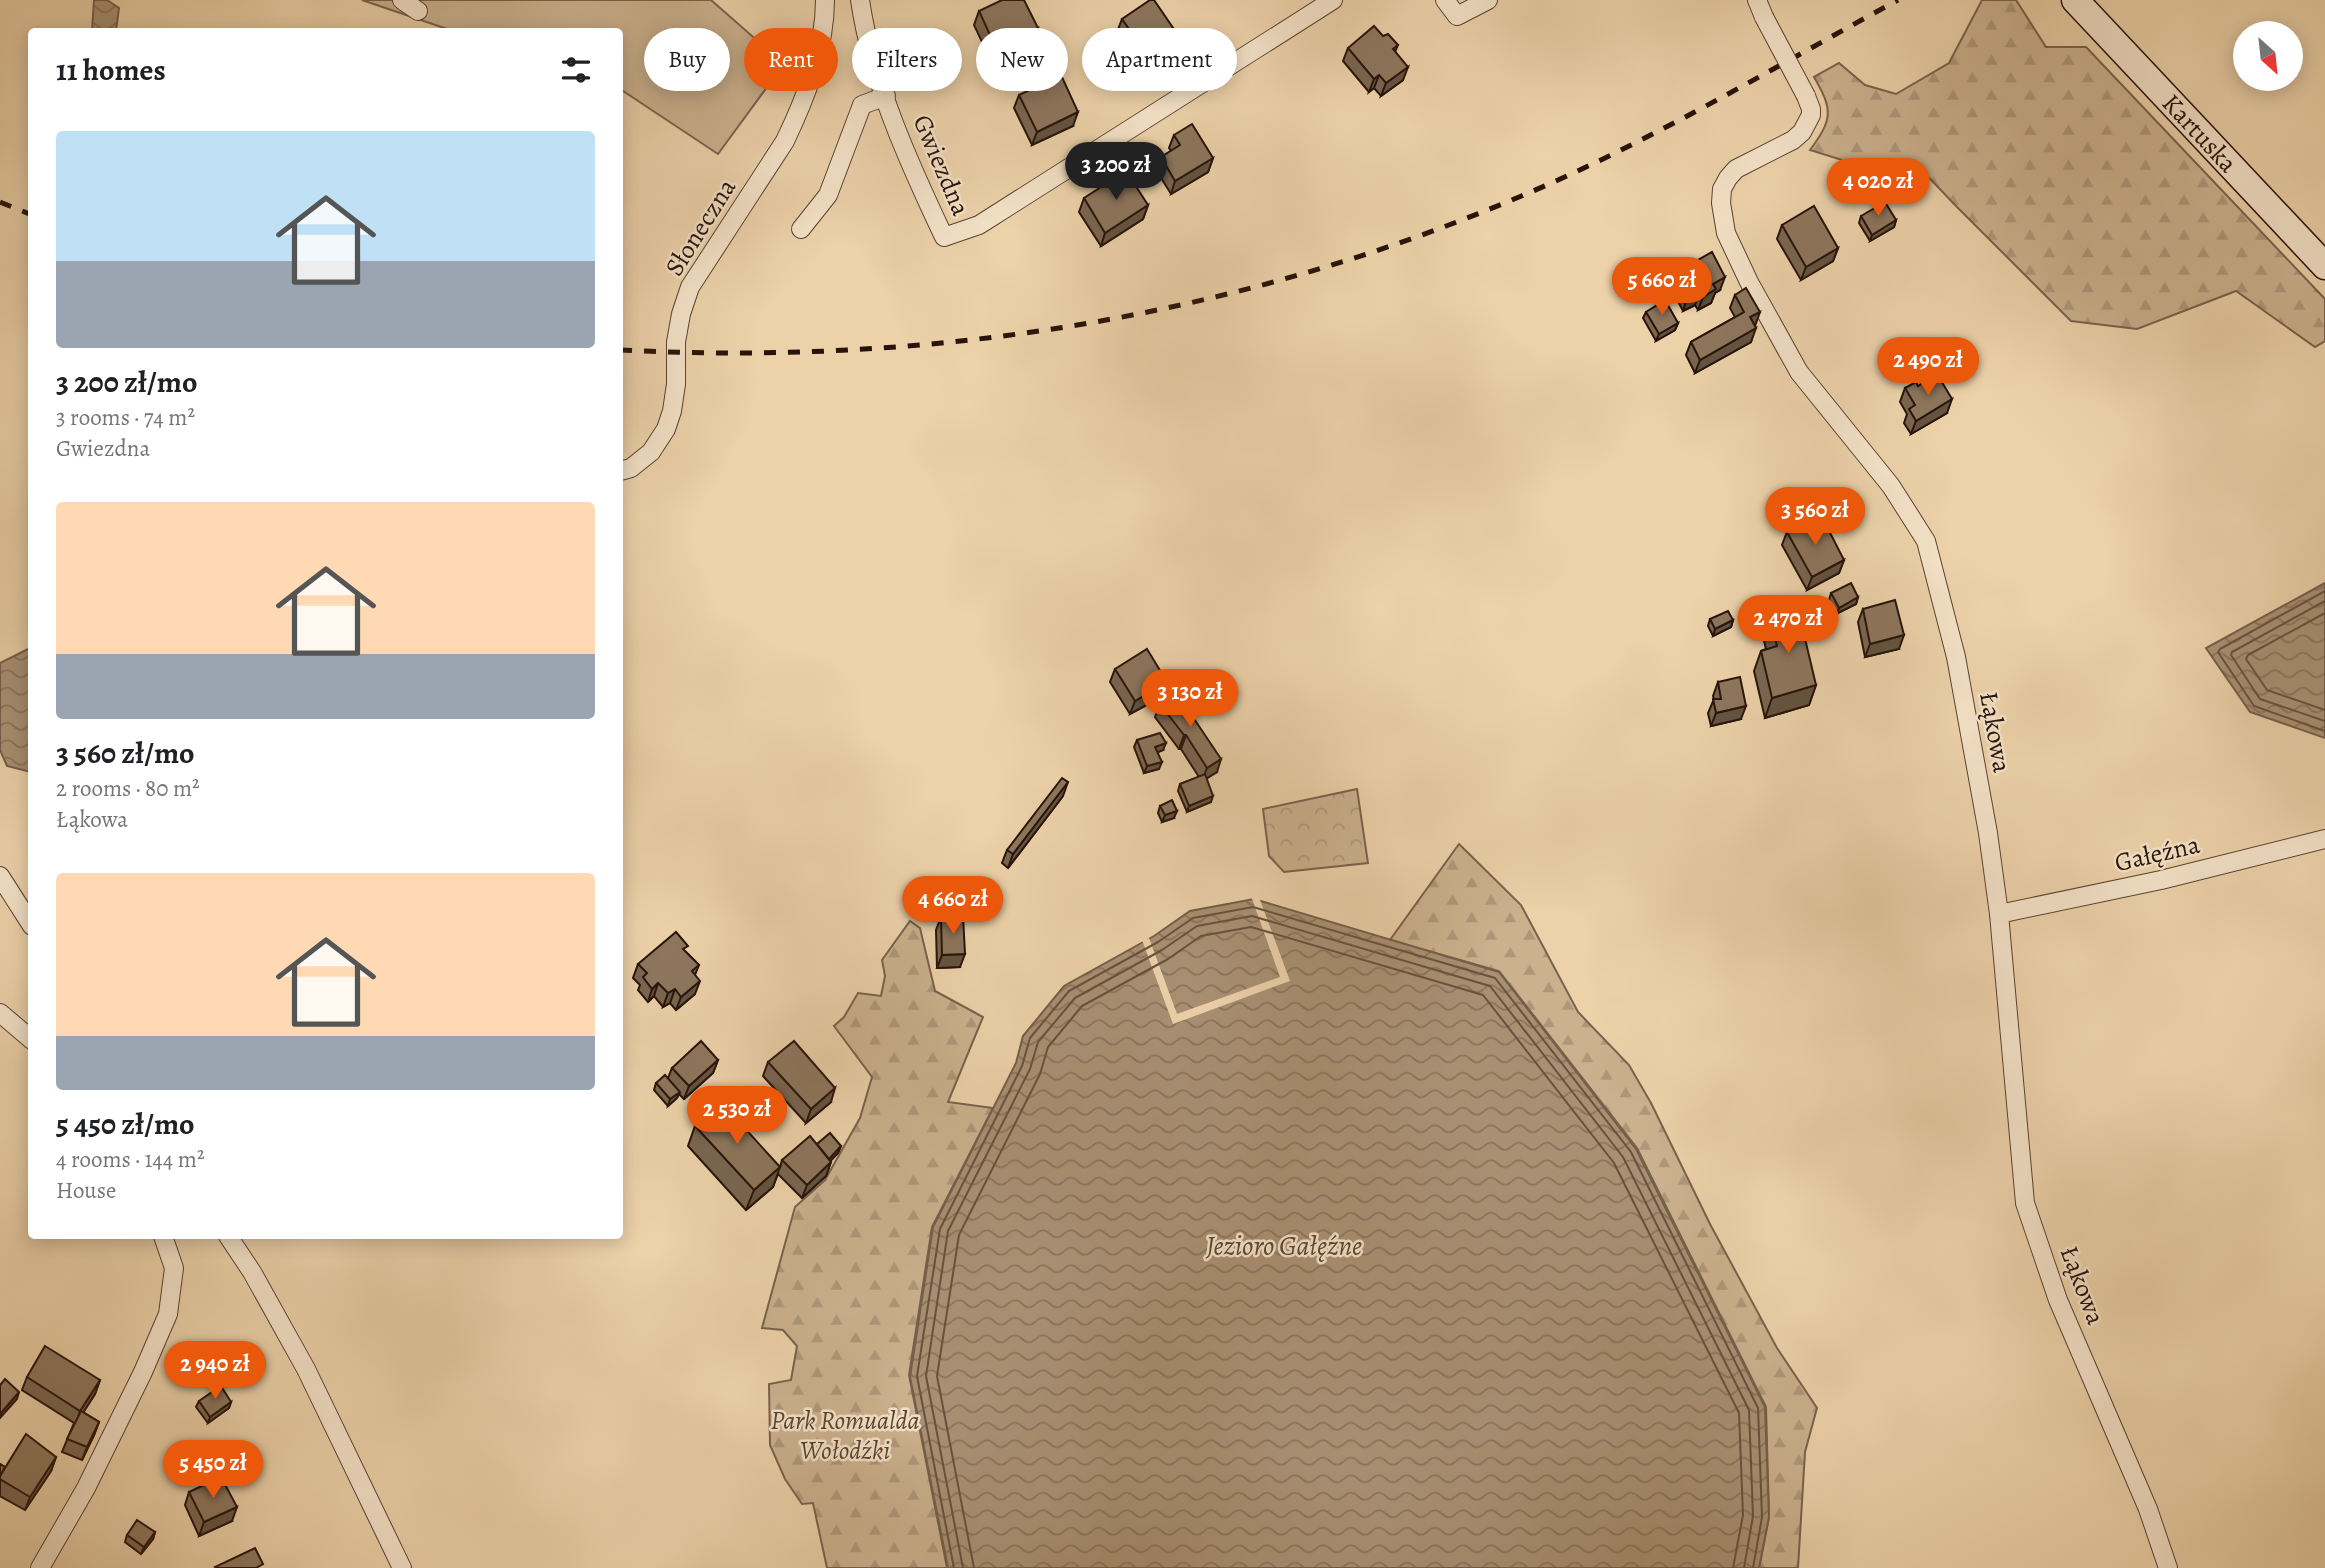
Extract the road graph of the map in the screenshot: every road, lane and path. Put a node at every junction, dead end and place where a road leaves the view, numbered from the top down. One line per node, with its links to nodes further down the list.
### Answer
1 (401, 0): 9 (street)
2 (825, 0): 13 (street, Słoneczna)
3 (860, 0): 10 (street, Gwiezdna)
4 (1332, 0): 10 (street, Gwiezdna)
5 (1445, 0): 6 (street)
6 (1488, 0)
7 (1757, 0): 16 (street, Łąkowa, bridge)
8 (2076, 1): 12 (main road, Kartuska)
9 (418, 11)
10 (886, 96): 11 (street)
11 (801, 229)
12 (2325, 266)
13 (623, 470)
14 (2325, 839): 16 (street, Gałęźna)
15 (0, 876): 17 (street)
16 (1999, 914): 24 (street, Łąkowa)
17 (28, 920)
18 (0, 1013): 19 (street)
19 (28, 1037)
20 (164, 1239): 22 (street)
21 (230, 1239): 23 (street)
22 (40, 1568)
23 (402, 1568)
24 (2168, 1568)

